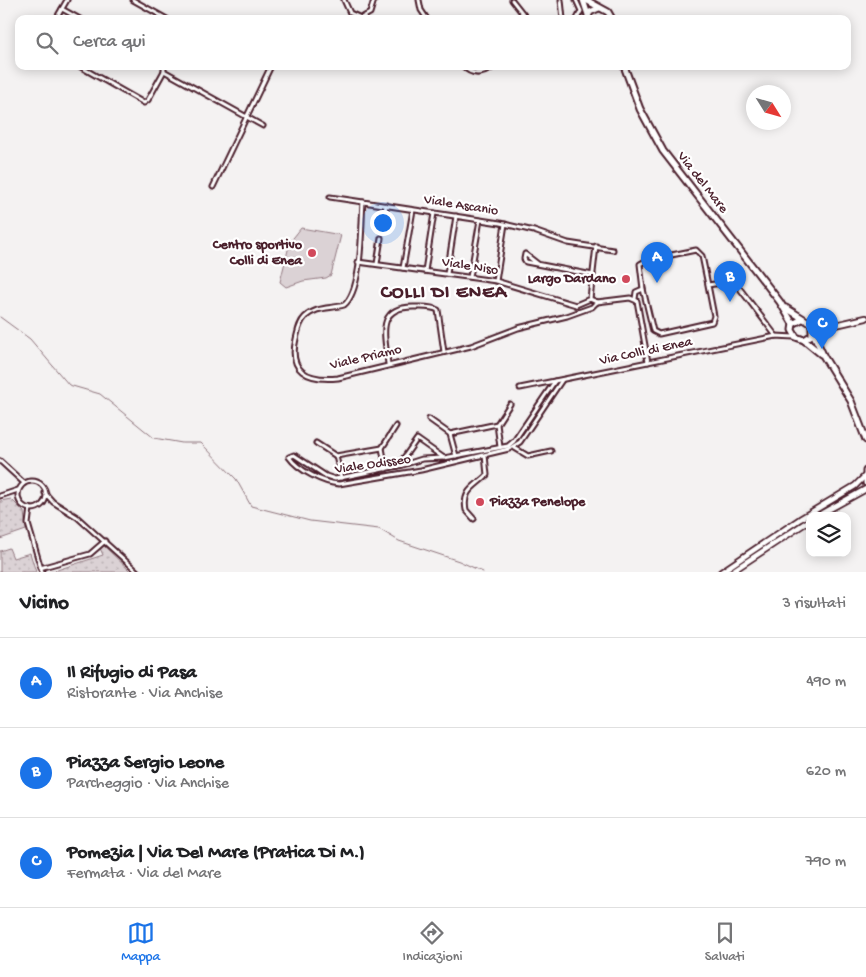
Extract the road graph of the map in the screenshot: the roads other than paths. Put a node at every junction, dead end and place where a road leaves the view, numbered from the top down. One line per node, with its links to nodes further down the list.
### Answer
1 (67, 0): 11 (street)
2 (133, 0): 14 (street)
3 (344, 0): 15 (street)
4 (374, 0): 16 (street)
5 (419, 0): 17 (street)
6 (512, 0): 18 (street)
7 (561, 0): 19 (street)
8 (576, 0): 20 (street)
9 (584, 0): 10 (main road); 21 (main road)
10 (600, 8): 22 (main road); 23 (main road)
11 (62, 9): 12 (street); 13 (street)
12 (58, 15)
13 (73, 15)
14 (160, 15)
15 (354, 15)
16 (366, 15)
17 (424, 15)
18 (524, 15)
19 (563, 15)
20 (580, 15)
21 (587, 15)
22 (589, 15)
23 (610, 15)
24 (86, 70): 29 (street)
25 (269, 70): 30 (street)
26 (468, 70): 27 (street)
27 (486, 70)
28 (626, 70): 59 (main road, Via del Mare)
29 (164, 71): 30 (street)
30 (247, 117): 31 (street); 32 (street)
31 (263, 126)
32 (213, 187)
33 (330, 197): 34 (street, Viale Ascanio)
34 (363, 202): 35 (street, Viale Ascanio); 45 (street)
35 (386, 205): 36 (street, Viale Ascanio); 41 (street)
36 (413, 210): 37 (street, Viale Ascanio); 48 (street)
37 (434, 213): 38 (street, Viale Ascanio); 49 (street)
38 (456, 216): 39 (street, Viale Ascanio); 50 (street)
39 (480, 220): 40 (street, Viale Ascanio); 52 (street)
40 (505, 224): 43 (street, Viale Ascanio); 53 (street)
41 (382, 230)
42 (381, 238): 46 (street)
43 (596, 246): 44 (street, Viale Ascanio); 51 (street)
44 (613, 250)
45 (358, 262): 46 (street, Viale Niso); 74 (street, Viale Priamo)
46 (377, 264): 48 (street, Viale Niso)
47 (538, 264): 51 (street)
48 (403, 268): 49 (street, Viale Niso)
49 (425, 271): 50 (street, Viale Niso)
50 (447, 274): 52 (street, Viale Niso)
51 (593, 275): 56 (street)
52 (470, 277): 53 (street, Viale Niso)
53 (496, 281): 60 (street, Viale Niso)
54 (708, 285): 55 (street); 55 (street); 68 (street)
55 (643, 289): 57 (street)
56 (590, 299): 58 (street); 60 (street)
57 (635, 299): 58 (street); 73 (street)
58 (597, 302): 61 (street, Viale Priamo)
59 (780, 302): 63 (main road, Via del Mare); 66 (main road, Via del Mare)
60 (576, 305): 61 (street)
61 (577, 312): 71 (street, Viale Priamo)
62 (866, 318): 65 (street)
63 (802, 319): 64 (main road); 66 (main road)
64 (811, 322): 65 (street); 67 (main road)
65 (836, 324): 67 (street)
66 (793, 325): 68 (street, Via Colli di Enea); 69 (main road)
67 (813, 331): 70 (main road); 72 (main road)
68 (776, 336): 69 (street, Via Colli di Enea); 73 (street, Via Colli di Enea)
69 (796, 337): 70 (main road)
70 (804, 340): 72 (main road)
71 (444, 352): 74 (street, Viale Priamo); 74 (street)
72 (824, 357): 85 (main road)
73 (648, 362): 75 (street, Via Colli di Enea)
74 (388, 364)
75 (562, 380): 76 (street, Via Colli di Enea); 83 (street)
76 (555, 381): 77 (street, Via Colli di Enea); 82 (street, Viale Odisseo)
77 (520, 388)
78 (510, 404): 80 (street)
79 (430, 419): 84 (street)
80 (497, 424): 84 (street); 87 (street)
81 (396, 426): 88 (street)
82 (524, 427): 83 (street); 87 (street, Viale Odisseo)
83 (528, 429): 89 (street)
84 (450, 434): 93 (street)
85 (866, 440)
86 (316, 443): 92 (street)
87 (500, 447): 93 (street, Viale Odisseo)
88 (382, 448): 92 (street); 100 (street)
89 (513, 448): 90 (street); 91 (street, Viale Odisseo)
90 (551, 451)
91 (484, 455): 99 (street, Viale Odisseo); 117 (street)
92 (336, 456): 105 (street)
93 (456, 456): 94 (street, Viale Odisseo)
94 (444, 458): 95 (street, Viale Odisseo); 98 (street)
95 (428, 459): 97 (street, Viale Odisseo); 99 (street)
96 (0, 461): 106 (street)
97 (413, 461): 98 (street, Viale Odisseo); 102 (street)
98 (398, 466): 100 (street, Viale Odisseo)
99 (429, 467): 102 (street, Viale Odisseo)
100 (386, 469): 101 (street, Viale Odisseo)
101 (375, 471): 103 (street); 105 (street, Viale Odisseo)
102 (415, 471): 103 (street, Viale Odisseo)
103 (376, 477): 105 (street, Viale Odisseo)
104 (865, 477): 122 (street)
105 (341, 478)
106 (24, 484): 108 (street); 109 (street)
107 (866, 489): 116 (street)
108 (19, 490): 110 (street); 112 (street)
109 (45, 492): 113 (street); 114 (street)
110 (7, 495): 111 (street); 112 (street)
111 (0, 496)
112 (18, 498): 115 (street)
113 (54, 502): 114 (street); 119 (street)
114 (43, 503): 115 (street)
115 (30, 508): 120 (street)
116 (823, 512)
117 (474, 518)
118 (806, 523): 123 (street)
119 (105, 541): 120 (street); 121 (street)
120 (41, 570)
121 (138, 572)
122 (720, 572)
123 (731, 572)

